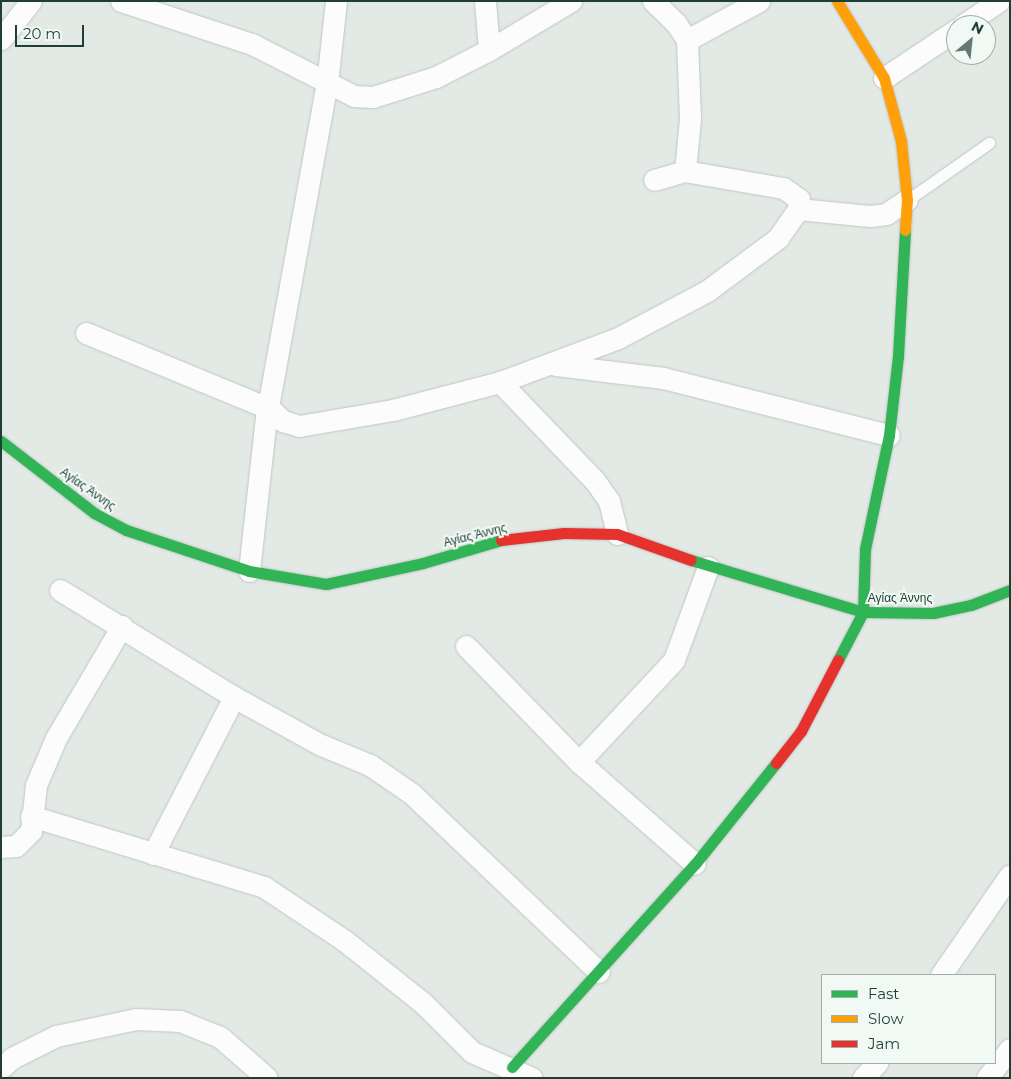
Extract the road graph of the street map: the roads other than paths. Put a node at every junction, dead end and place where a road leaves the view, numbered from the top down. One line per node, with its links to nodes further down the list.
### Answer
1 (31, 1): 12 (street)
2 (336, 1): 16 (street)
3 (485, 1): 14 (street)
4 (571, 1): 14 (street)
5 (653, 1): 13 (street)
6 (759, 1): 13 (street)
7 (837, 1): 15 (street)
8 (999, 1): 10 (street)
9 (130, 3): 16 (street)
10 (978, 15)
11 (946, 37): 15 (street)
12 (1, 39)
13 (687, 40): 18 (street)
14 (488, 50): 16 (street)
15 (884, 78): 20 (street)
16 (327, 82): 25 (street)
17 (989, 143): 20 (lane)
18 (685, 171): 19 (street); 21 (street)
19 (654, 180)
20 (907, 200): 21 (street); 26 (street)
21 (798, 209): 23 (street)
22 (86, 333): 25 (street)
23 (550, 365): 24 (street); 26 (street)
24 (500, 382): 25 (street); 28 (street)
25 (270, 409): 30 (street)
26 (888, 435): 33 (street)
27 (1, 440): 30 (street, Αγίας Άννης)
28 (617, 534): 29 (street, Αγίας Άννης); 30 (street, Αγίας Άννης)
29 (708, 567): 33 (street, Αγίας Άννης); 37 (street)
30 (249, 571)
31 (60, 590): 34 (street)
32 (1010, 590): 33 (street, Αγίας Άννης)
33 (862, 612): 41 (street)
34 (122, 626): 36 (street); 38 (street)
35 (466, 646): 37 (street)
36 (234, 697): 40 (street); 43 (street)
37 (579, 762): 41 (street)
38 (31, 816): 39 (street); 40 (street)
39 (1, 847)
40 (153, 854): 47 (street)
41 (695, 864): 43 (street)
42 (1010, 876): 44 (street)
43 (599, 972): 47 (street)
44 (942, 974)
45 (1010, 1049): 52 (street)
46 (876, 1064): 51 (street)
47 (512, 1067): 50 (street)
48 (1, 1068): 49 (street)
49 (267, 1078)
50 (532, 1078)
51 (863, 1078)
52 (987, 1078)

